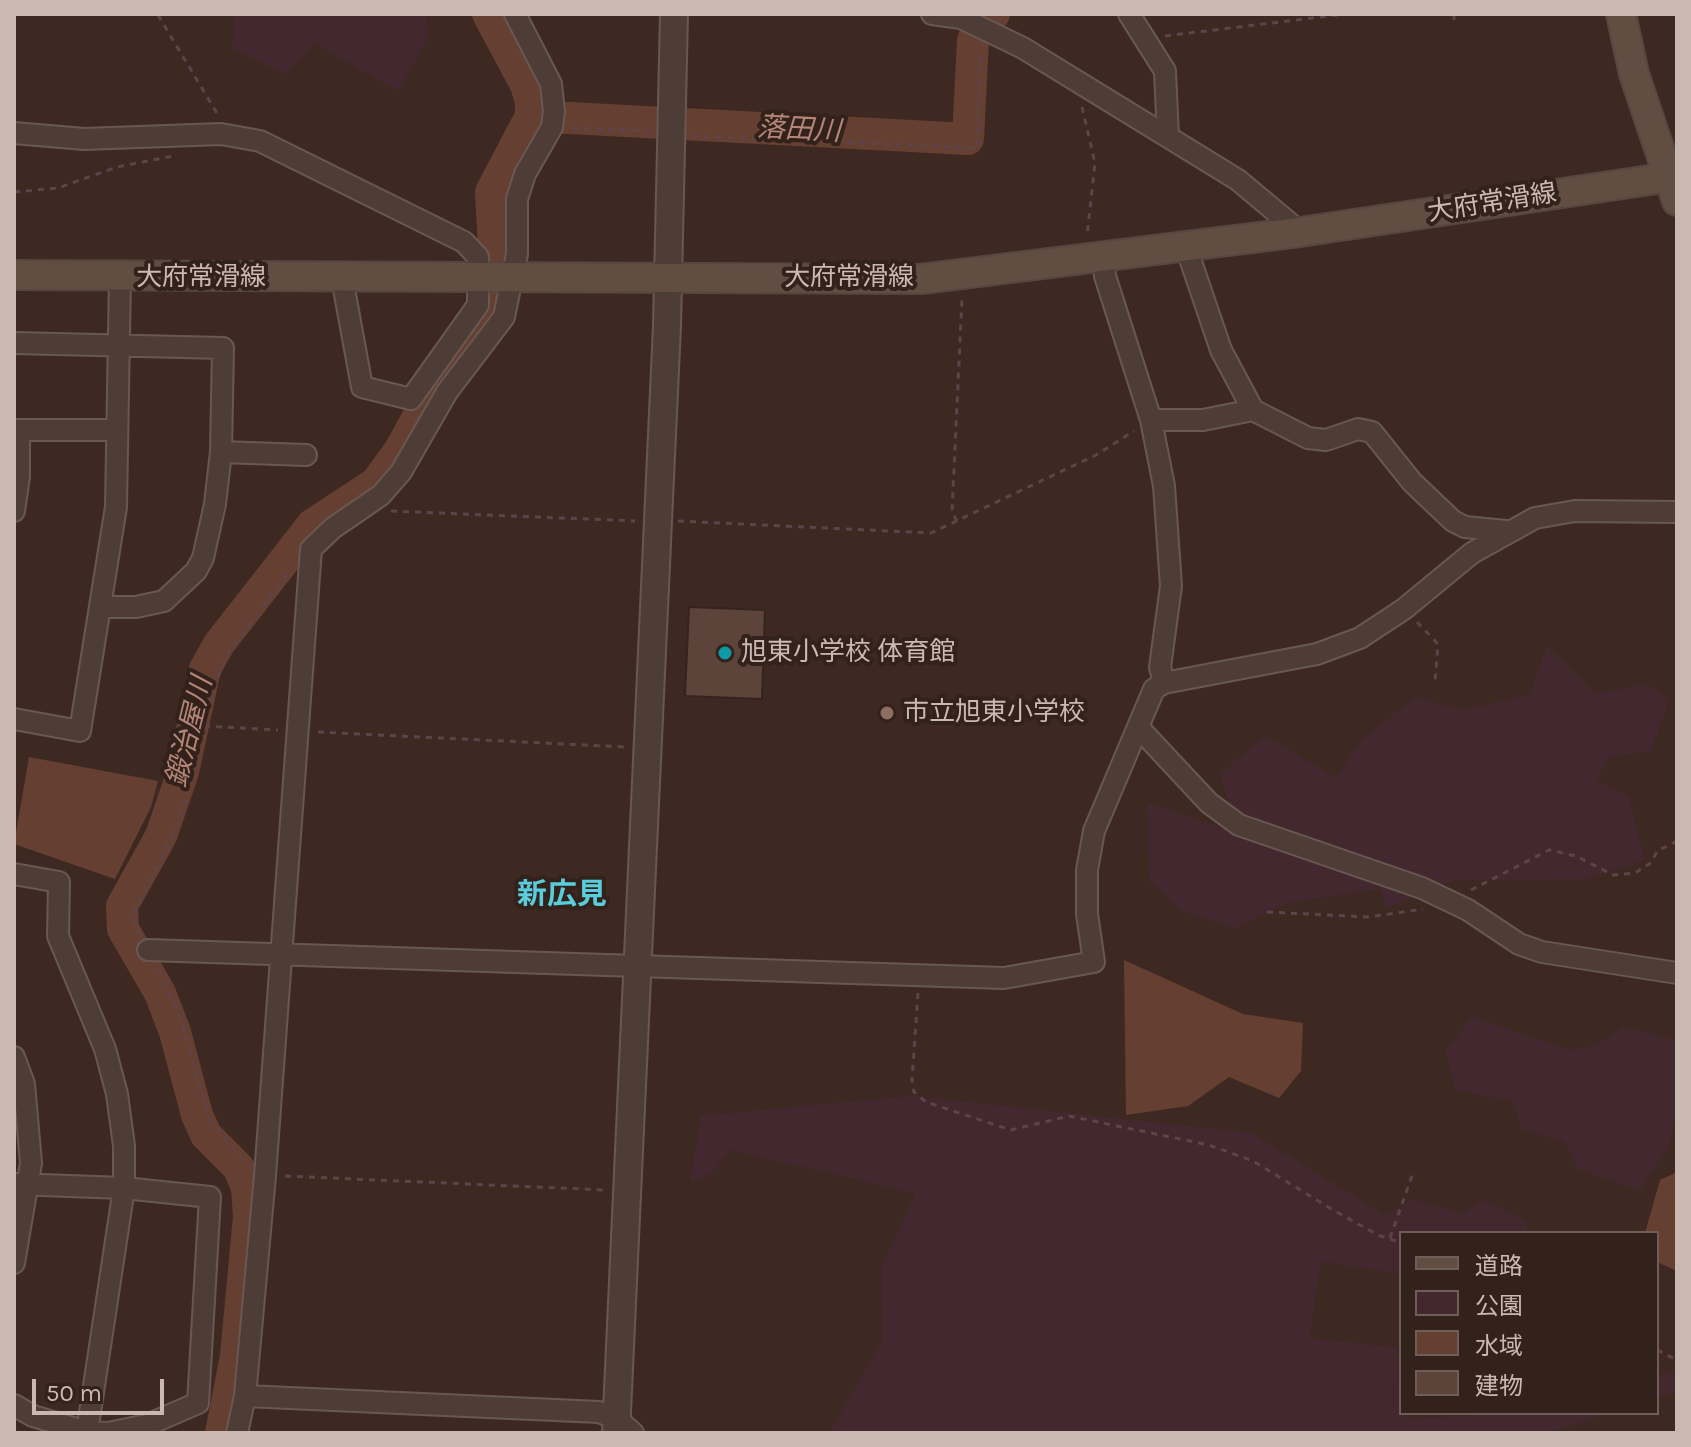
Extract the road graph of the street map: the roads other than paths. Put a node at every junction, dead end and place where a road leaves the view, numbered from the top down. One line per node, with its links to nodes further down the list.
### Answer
1 (515, 14): 15 (street)
2 (674, 14): 13 (street)
3 (932, 14): 7 (street)
4 (1129, 14): 7 (street)
5 (1621, 14): 8 (main road)
6 (14, 133): 15 (street)
7 (1168, 137): 9 (street)
8 (1674, 185): 9 (main road, 大府常滑線)
9 (1300, 232): 10 (main road, 大府常滑線)
10 (1186, 247): 11 (main road, 大府常滑線); 19 (street)
11 (1096, 259): 13 (main road, 大府常滑線); 20 (street)
12 (14, 275): 14 (main road, 大府常滑線)
13 (668, 276): 15 (main road, 大府常滑線); 36 (street)
14 (120, 277): 16 (main road, 大府常滑線); 18 (street)
15 (495, 277): 16 (main road, 大府常滑線); 16 (street); 35 (street)
16 (342, 278)
17 (14, 343): 18 (street)
18 (118, 343): 22 (street); 23 (street)
19 (1253, 410): 20 (street); 28 (street)
20 (1151, 420): 30 (street)
21 (16, 430): 22 (street); 25 (street)
22 (117, 430): 29 (street)
23 (221, 452): 24 (street); 29 (street)
24 (306, 455)
25 (17, 477): 26 (street)
26 (14, 511)
27 (1677, 512): 28 (street)
28 (1506, 531): 30 (street)
29 (100, 607): 31 (street)
30 (1164, 683): 32 (street)
31 (14, 719)
32 (1138, 727): 36 (street); 37 (street)
33 (14, 874): 40 (street)
34 (148, 950): 35 (street)
35 (280, 952): 36 (street); 42 (street)
36 (635, 966): 44 (street)
37 (1677, 973)
38 (14, 1057): 39 (street)
39 (21, 1184): 40 (street); 41 (street)
40 (124, 1188): 45 (street); 45 (street)
41 (14, 1263)
42 (245, 1396): 44 (street); 46 (street)
43 (14, 1405): 45 (street)
44 (622, 1428)
45 (87, 1432)
46 (237, 1433)

